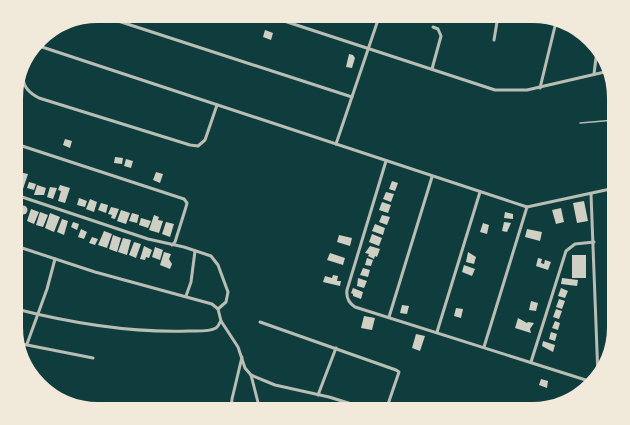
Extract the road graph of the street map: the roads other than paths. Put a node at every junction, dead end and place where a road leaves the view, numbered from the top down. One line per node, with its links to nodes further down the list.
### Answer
1 (121, 22): 16 (street)
2 (287, 22): 9 (street)
3 (377, 22): 9 (street)
4 (497, 22): 7 (street)
5 (555, 26): 15 (street)
6 (433, 27): 11 (street)
7 (494, 40)
8 (42, 47): 17 (street)
9 (368, 48): 11 (street); 16 (street)
10 (596, 57): 13 (street)
11 (432, 69): 15 (street)
12 (603, 72): 13 (street)
13 (594, 74): 15 (street)
14 (24, 84): 17 (street)
15 (540, 88)
16 (352, 97): 20 (street)
17 (217, 105): 20 (street)
18 (608, 121): 19 (lane)
19 (580, 123)
20 (336, 144): 22 (street)
21 (22, 146): 30 (street)
22 (386, 161): 23 (street); 38 (street)
23 (432, 177): 25 (street); 38 (street)
24 (608, 190): 26 (street)
25 (480, 192): 28 (street); 41 (street)
26 (592, 194): 28 (street); 29 (street)
27 (22, 197): 30 (street)
28 (527, 207): 43 (street)
29 (594, 242): 47 (street); 48 (street)
30 (172, 244): 32 (street)
31 (22, 248): 33 (street)
32 (194, 251): 34 (street); 35 (street)
33 (55, 259): 34 (street); 37 (street)
34 (186, 296): 35 (street)
35 (218, 309): 39 (street)
36 (22, 311): 37 (street)
37 (38, 315): 39 (street); 42 (street)
38 (389, 317): 41 (street)
39 (221, 321): 45 (street)
40 (260, 322): 44 (street)
41 (436, 332): 43 (street)
42 (27, 344): 46 (street)
43 (484, 347): 47 (street)
44 (336, 348): 51 (street); 55 (street)
45 (242, 355): 49 (street); 52 (street)
46 (93, 358)
47 (531, 362): 50 (street)
48 (598, 365)
49 (252, 375): 51 (street); 53 (street)
50 (586, 380)
51 (318, 395): 54 (street)
52 (232, 403)
53 (258, 403)
54 (346, 403)
55 (389, 403)

